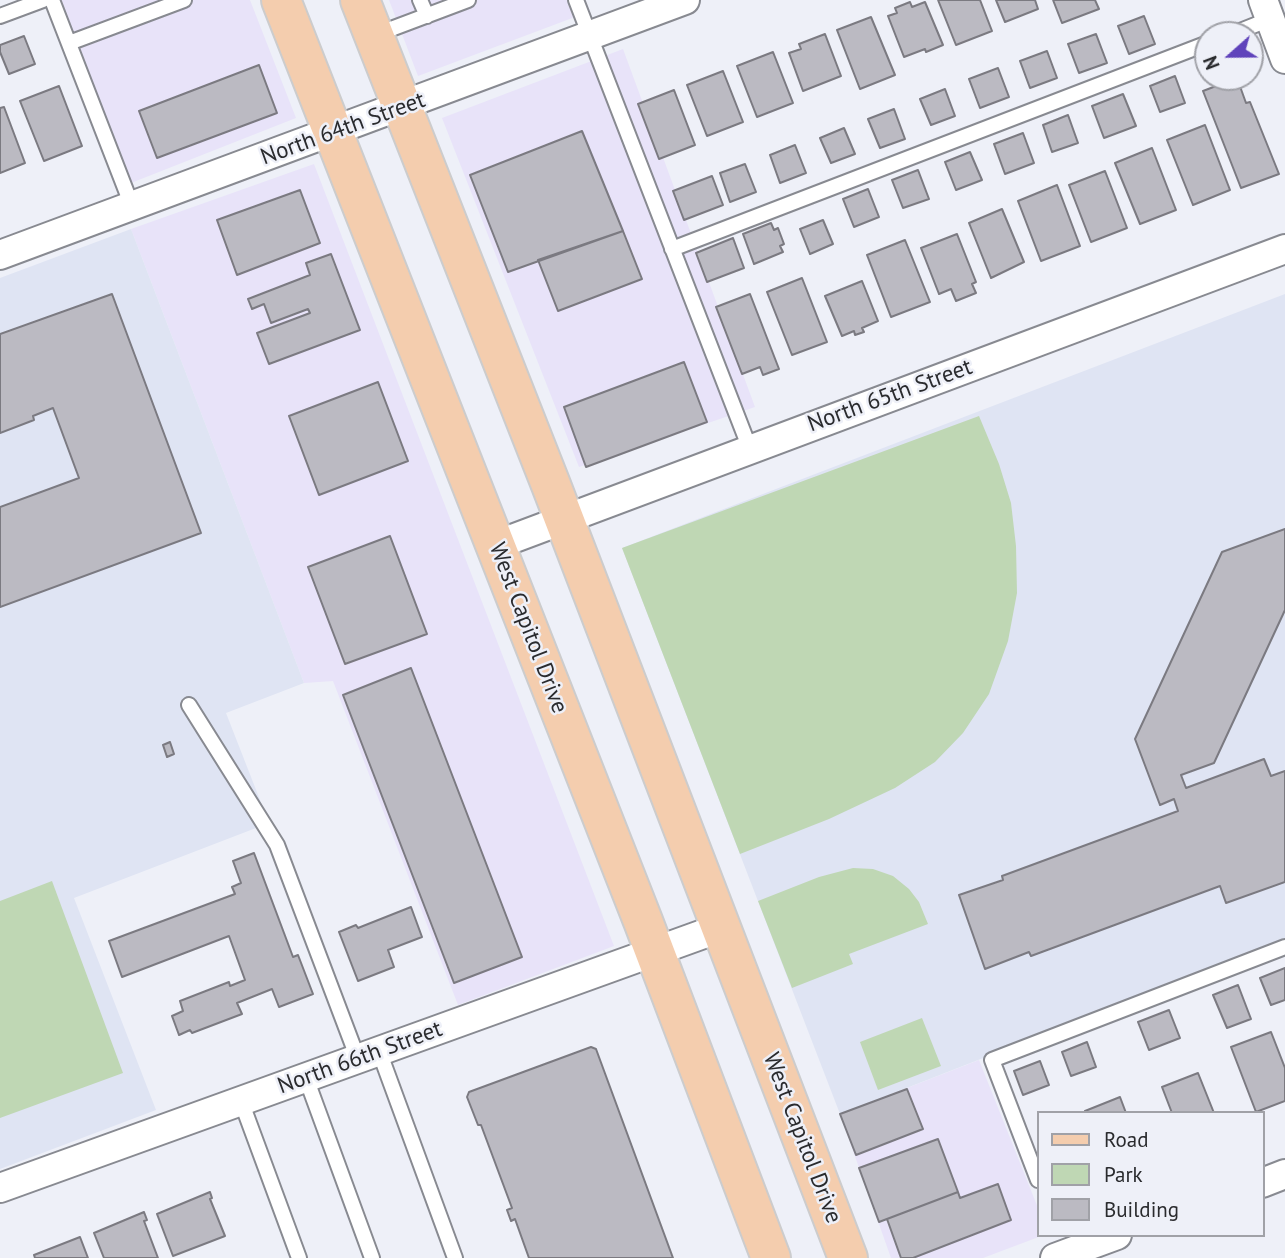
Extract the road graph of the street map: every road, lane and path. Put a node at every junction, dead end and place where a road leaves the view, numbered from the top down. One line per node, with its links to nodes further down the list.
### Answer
1 (43, 0): 11 (lane)
2 (52, 0): 16 (lane)
3 (184, 0): 16 (lane)
4 (281, 0): 20 (main road, West Capitol Drive)
5 (360, 0): 14 (main road, West Capitol Drive)
6 (420, 0): 12 (lane)
7 (468, 0): 12 (lane)
8 (576, 0): 15 (lane)
9 (685, 0): 15 (street, North 64th Street)
10 (1266, 10): 13 (lane); 18 (street)
11 (0, 16)
12 (426, 16): 14 (lane)
13 (1250, 21)
14 (374, 36): 19 (main road, West Capitol Drive)
15 (590, 36): 19 (street, North 64th Street); 22 (lane)
16 (69, 43): 21 (lane)
17 (1194, 48): 22 (lane)
18 (1285, 59)
19 (402, 107): 20 (street, North 64th Street); 26 (main road, West Capitol Drive)
20 (332, 133): 21 (street, North 64th Street); 27 (main road, West Capitol Drive)
21 (132, 206): 24 (street, North 64th Street)
22 (672, 249): 25 (lane)
23 (1285, 249): 25 (street, North 65th Street)
24 (0, 255)
25 (750, 449): 26 (street, North 65th Street)
26 (563, 518): 27 (street, North 65th Street); 29 (main road, West Capitol Drive)
27 (496, 545): 31 (main road, West Capitol Drive)
28 (189, 705): 32 (lane)
29 (720, 928): 31 (street, North 66th Street); 45 (main road, West Capitol Drive)
30 (1285, 947): 36 (lane)
31 (655, 952): 32 (street, North 66th Street); 44 (main road, West Capitol Drive)
32 (369, 1055): 33 (street, North 66th Street); 43 (lane)
33 (306, 1078): 34 (street, North 66th Street); 42 (lane)
34 (242, 1101): 38 (street, North 66th Street); 41 (lane)
35 (1285, 1174): 37 (street)
36 (1036, 1175)
37 (1264, 1182)
38 (0, 1188)
39 (1111, 1237): 40 (street)
40 (1063, 1254)
41 (299, 1258)
42 (372, 1258)
43 (455, 1258)
44 (771, 1258)
45 (848, 1258)

